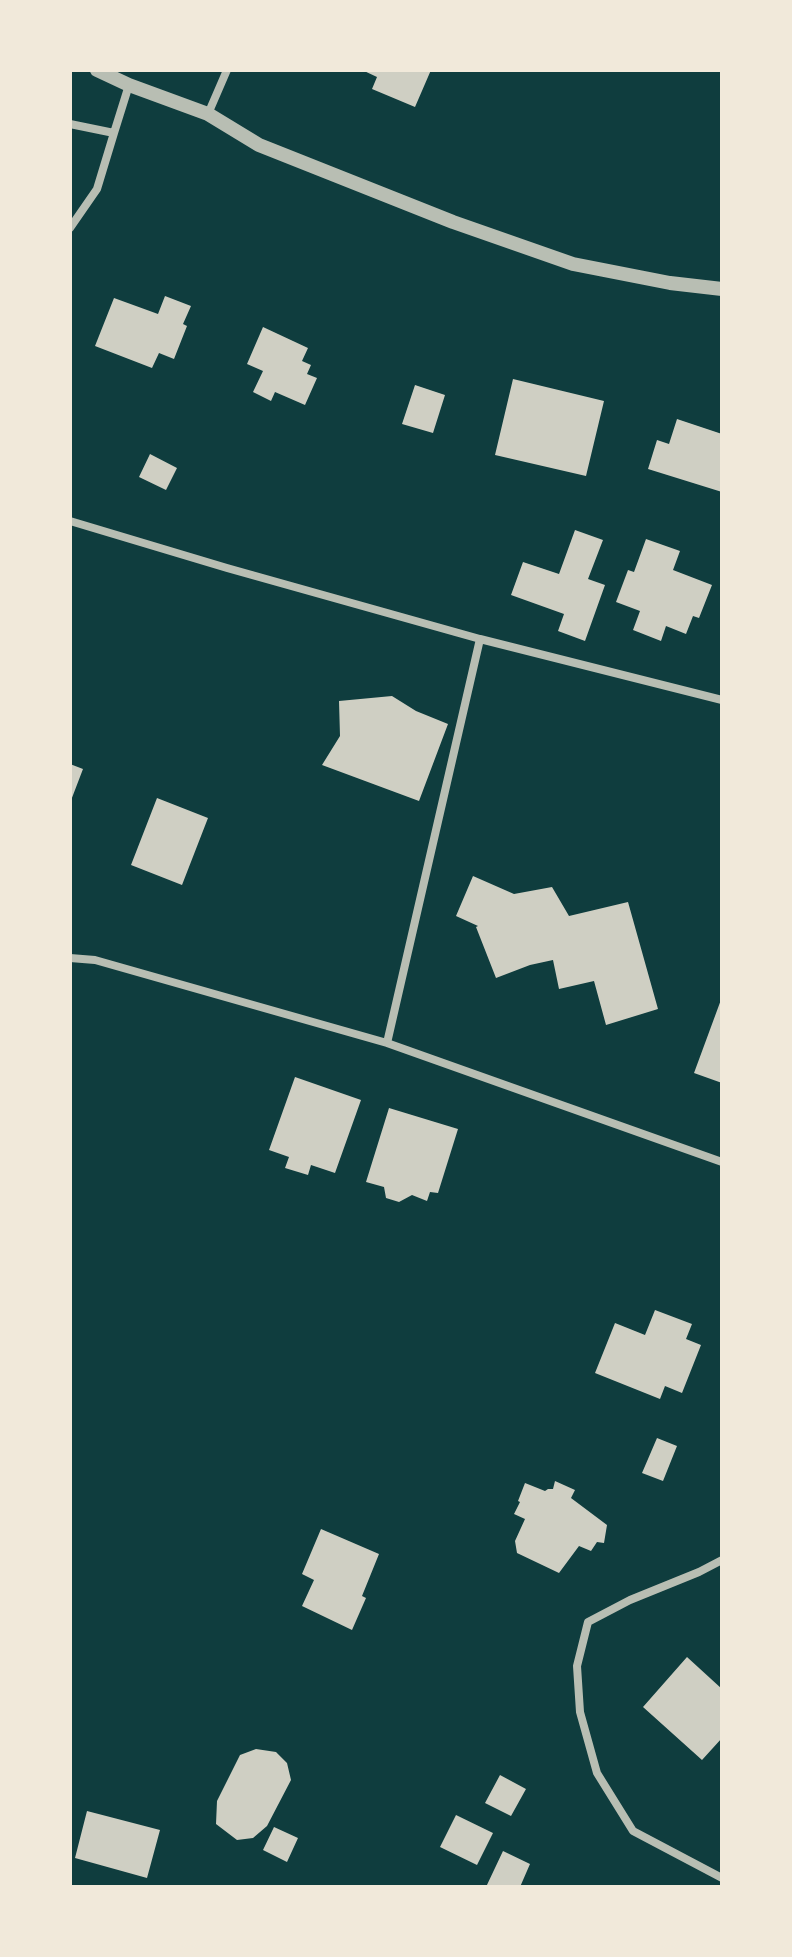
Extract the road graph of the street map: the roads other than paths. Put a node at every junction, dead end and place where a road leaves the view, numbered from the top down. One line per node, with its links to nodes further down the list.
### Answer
1 (97, 70): 3 (street)
2 (227, 70): 4 (street)
3 (129, 85): 4 (street); 6 (street)
4 (208, 114): 8 (street)
5 (70, 124): 6 (street)
6 (114, 133): 7 (street)
7 (70, 228)
8 (722, 289)
9 (70, 521): 10 (street)
10 (480, 639): 11 (street); 13 (street)
11 (722, 700)
12 (70, 958): 13 (street)
13 (387, 1043): 14 (street)
14 (722, 1162)
15 (722, 1560): 16 (street)
16 (722, 1878)

